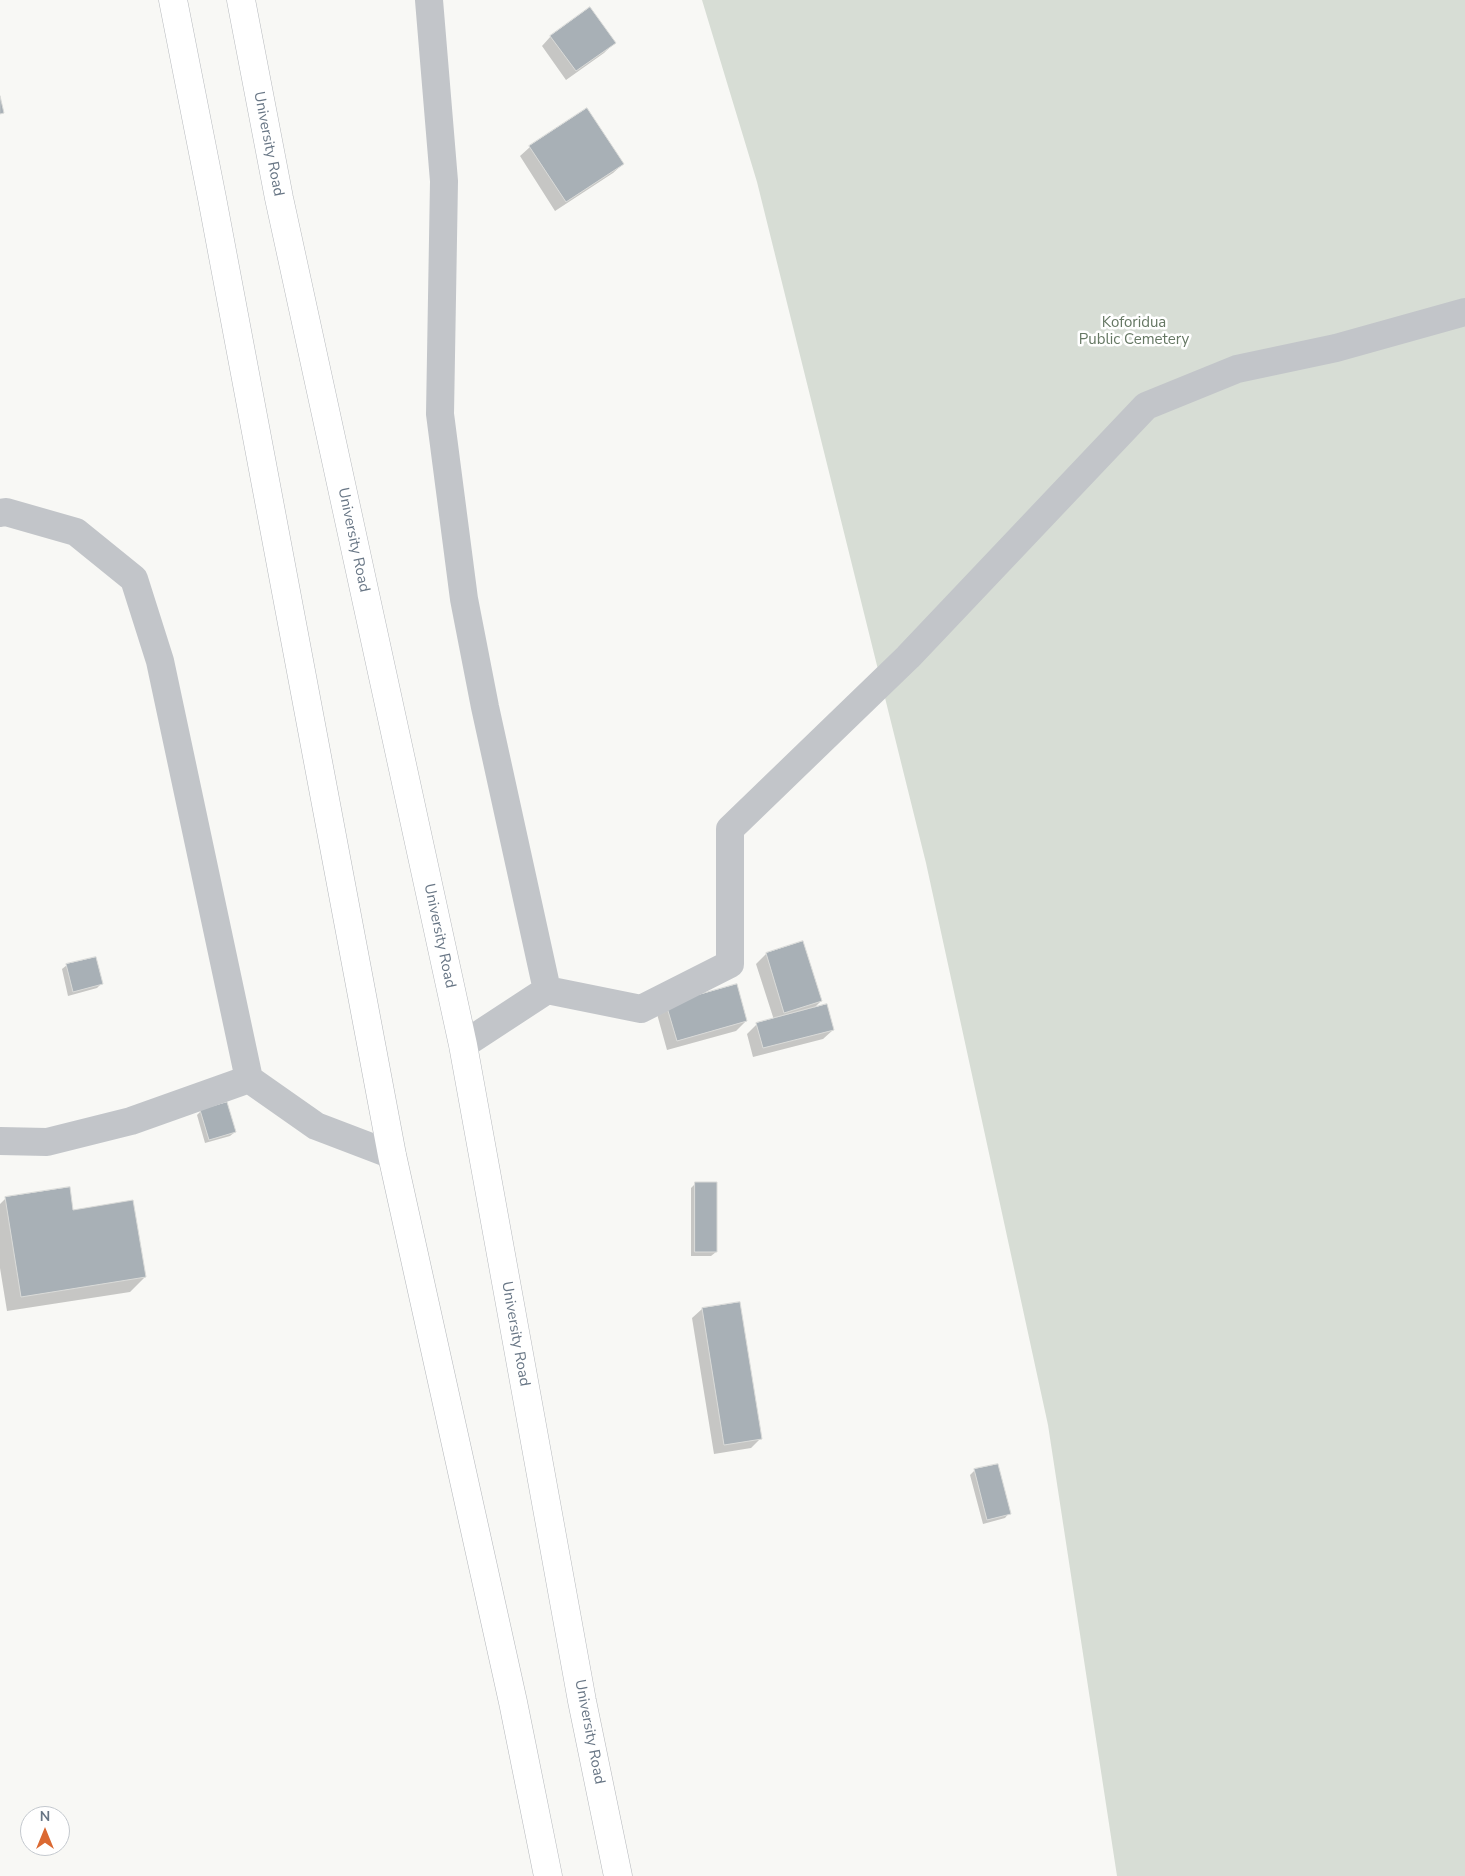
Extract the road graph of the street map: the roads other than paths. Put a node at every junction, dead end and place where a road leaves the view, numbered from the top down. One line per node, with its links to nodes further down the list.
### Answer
1 (173, 0): 10 (highway)
2 (240, 0): 7 (highway, University Road)
3 (429, 0): 6 (street)
4 (1465, 312): 6 (street)
5 (0, 513): 8 (street)
6 (547, 990): 7 (street)
7 (463, 1045): 12 (highway, University Road)
8 (249, 1079): 9 (street); 10 (street)
9 (0, 1141)
10 (392, 1155): 11 (highway)
11 (548, 1876)
12 (618, 1876)

